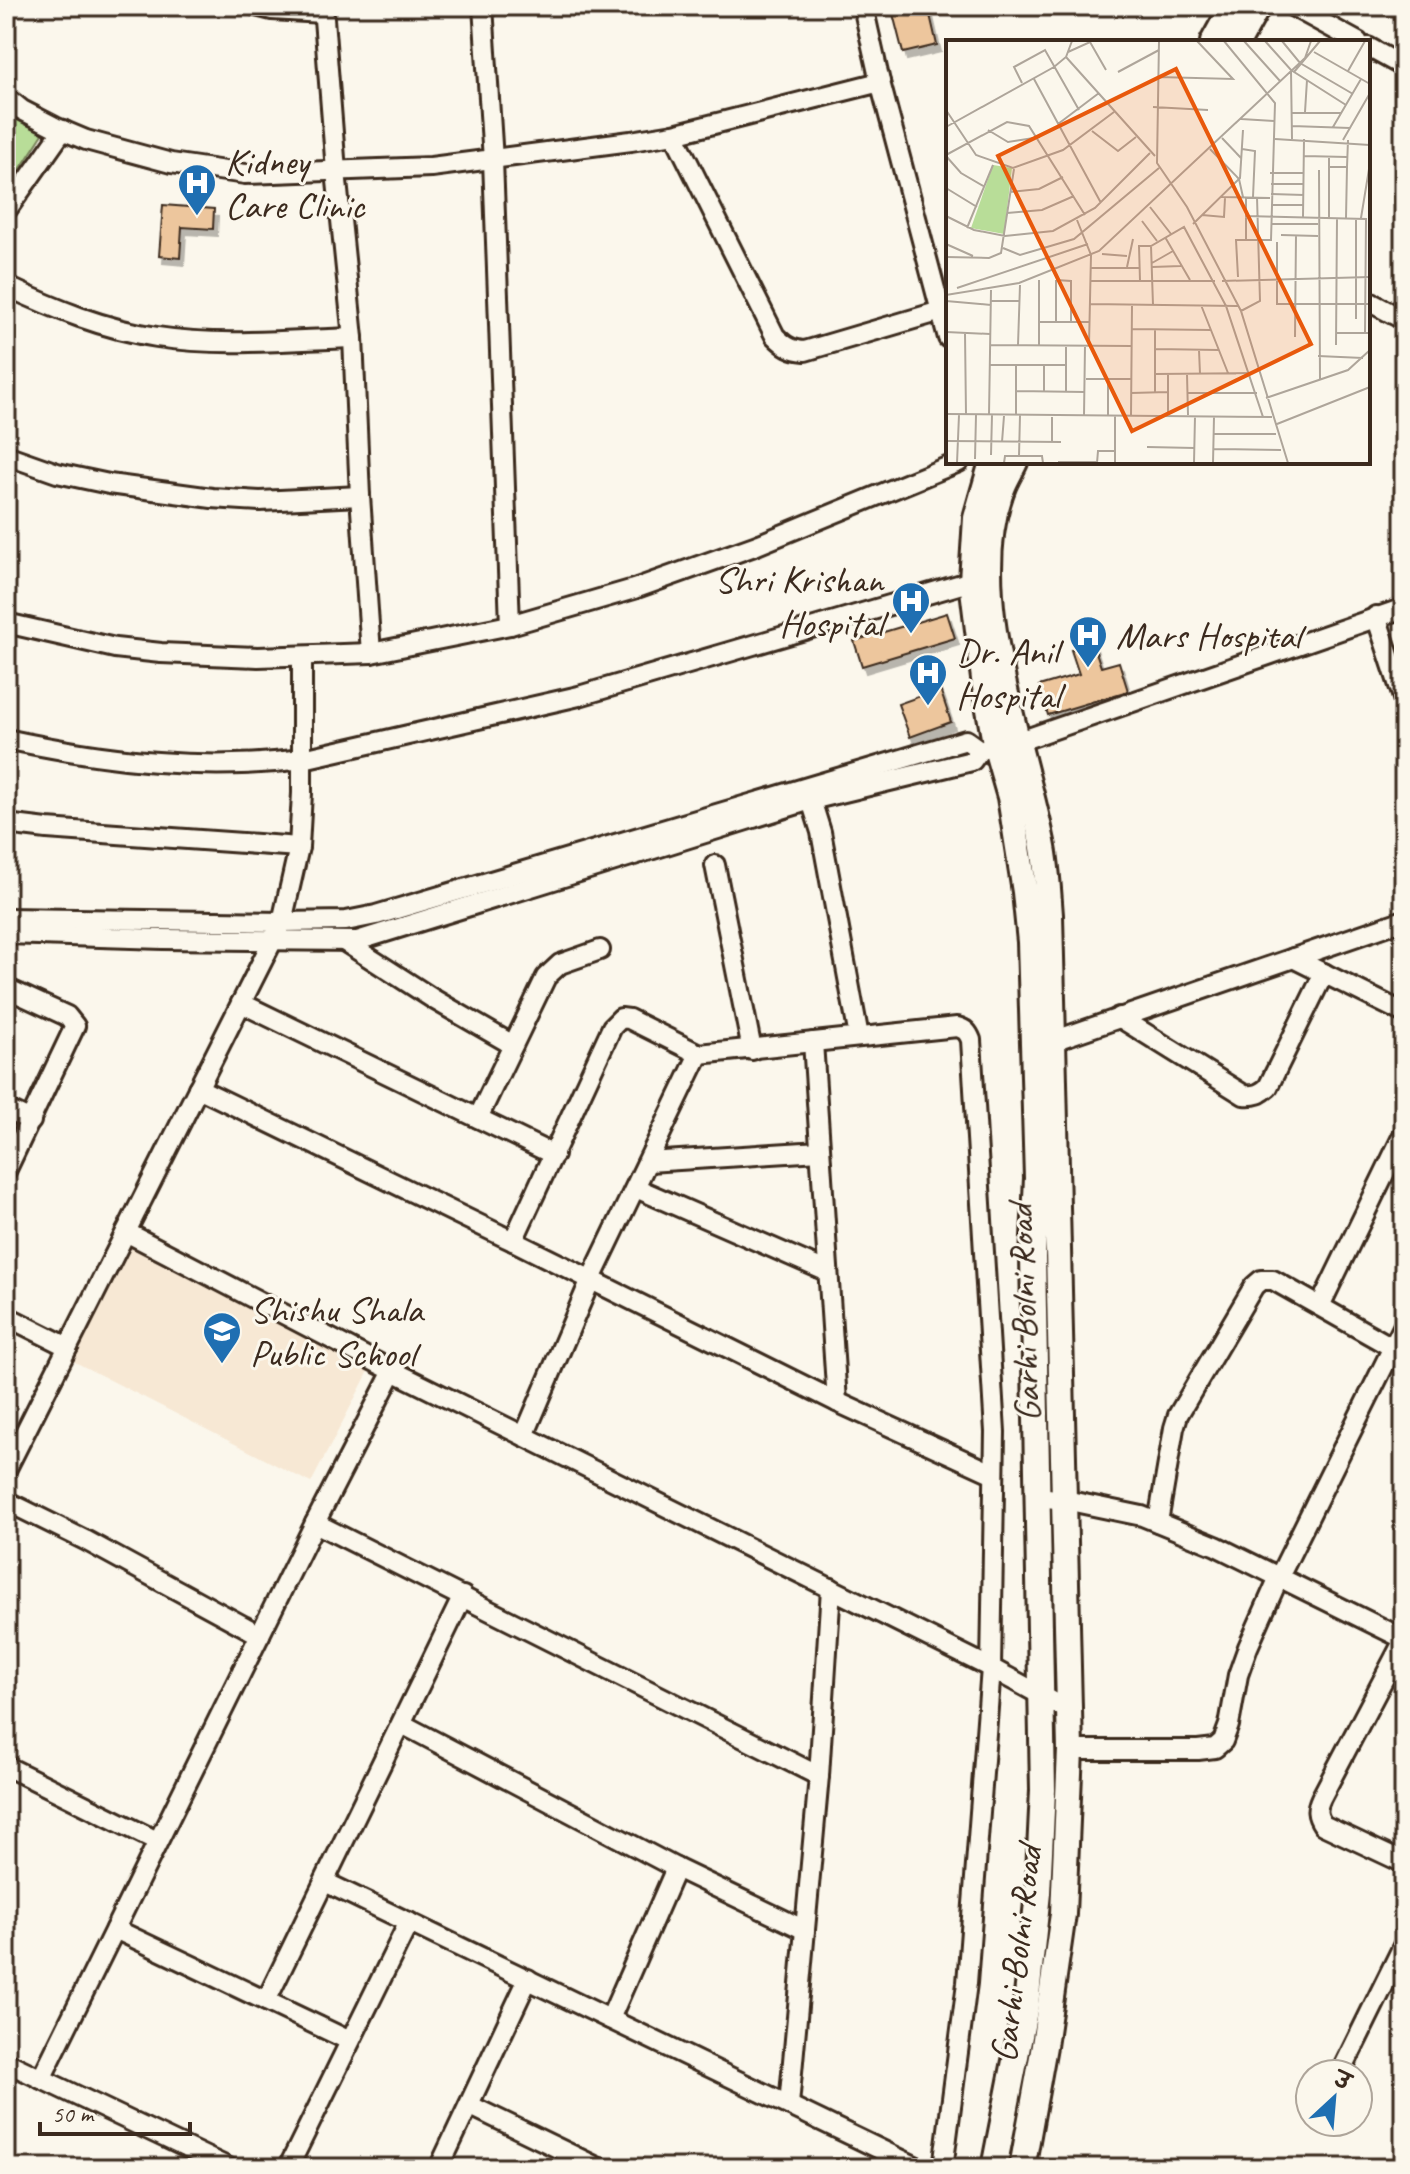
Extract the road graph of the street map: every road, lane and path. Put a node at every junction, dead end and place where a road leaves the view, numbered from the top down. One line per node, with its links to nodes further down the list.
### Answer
1 (256, 6): 7 (street)
2 (483, 6): 17 (street)
3 (863, 6): 13 (street)
4 (1233, 6): 8 (main road)
5 (1258, 6): 9 (main road)
6 (1292, 6): 10 (street)
7 (323, 10): 18 (street)
8 (1214, 40)
9 (1239, 40)
10 (1354, 40)
11 (1370, 48): 12 (street)
12 (1404, 67)
13 (880, 82): 16 (street); 22 (street)
14 (6, 97): 15 (street)
15 (63, 130): 18 (street); 19 (street)
16 (674, 134): 17 (street); 22 (street)
17 (493, 160): 18 (street); 34 (street)
18 (336, 171): 25 (street)
19 (6, 211)
20 (6, 286): 25 (street)
21 (1370, 302): 23 (street)
22 (941, 311): 24 (street)
23 (1404, 320)
24 (946, 330)
25 (353, 338): 29 (street)
26 (6, 455): 29 (street)
27 (954, 464): 34 (street)
28 (992, 471): 30 (main road, Garhi Bolni Road)
29 (360, 496): 35 (street)
30 (980, 578): 39 (main road, Garhi Bolni Road); 40 (street)
31 (1404, 608): 32 (street)
32 (1376, 616): 37 (street); 39 (street)
33 (6, 623): 36 (street)
34 (510, 625): 35 (street)
35 (371, 653): 36 (street)
36 (302, 656): 40 (street)
37 (1404, 701)
38 (6, 739): 40 (street)
39 (998, 747): 41 (street); 47 (street); 60 (main road, Garhi Bolni Road)
40 (303, 759): 43 (street)
41 (811, 800): 50 (street); 58 (street)
42 (6, 824): 43 (street)
43 (299, 847): 47 (street)
44 (715, 865): 62 (street)
45 (6, 918): 47 (street)
46 (1404, 920): 52 (street)
47 (282, 922): 49 (street)
48 (6, 934): 49 (street)
49 (274, 940): 50 (street); 55 (street)
50 (345, 942): 61 (street)
51 (600, 950): 61 (street)
52 (1293, 958): 53 (street); 57 (street)
53 (1324, 973): 56 (street); 57 (street)
54 (6, 988): 67 (street)
55 (241, 1003): 64 (street); 66 (street)
56 (1404, 1013)
57 (1119, 1017): 60 (street)
58 (859, 1037): 59 (street); 88 (street)
59 (813, 1042): 62 (street); 69 (street)
60 (1044, 1044): 89 (main road, Garhi Bolni Road); 90 (main road, Garhi Bolni Road)
61 (513, 1045): 66 (street)
62 (752, 1050): 63 (street)
63 (699, 1054): 70 (street); 72 (street)
64 (198, 1088): 75 (street); 76 (street)
65 (6, 1109): 67 (street)
66 (478, 1118): 70 (street)
67 (31, 1121): 73 (street)
68 (1404, 1133): 71 (street)
69 (820, 1151): 72 (street); 77 (street)
70 (554, 1155): 76 (street)
71 (1399, 1157): 79 (street)
72 (648, 1162): 74 (street)
73 (6, 1171)
74 (636, 1188): 77 (street); 78 (street)
75 (126, 1232): 82 (street); 84 (street)
76 (513, 1241): 78 (street)
77 (828, 1272): 85 (street)
78 (591, 1279): 85 (street); 86 (street)
79 (1320, 1306): 83 (street); 92 (street)
80 (6, 1316): 82 (street)
81 (1404, 1325): 83 (street)
82 (68, 1347): 87 (street)
83 (1398, 1351): 94 (street)
84 (393, 1371): 86 (street); 93 (street)
85 (837, 1402): 88 (street)
86 (524, 1436): 95 (street)
87 (6, 1470)
88 (994, 1474): 99 (street)
89 (1038, 1497): 90 (street); 100 (main road, Garhi Bolni Road)
90 (1065, 1500): 92 (street); 101 (main road, Garhi Bolni Road)
91 (6, 1501): 97 (street)
92 (1158, 1522): 94 (street)
93 (315, 1523): 96 (street); 97 (street)
94 (1279, 1577): 98 (street); 103 (street)
95 (831, 1588): 99 (street); 105 (street)
96 (463, 1596): 102 (street); 105 (street)
97 (260, 1635): 106 (street)
98 (1404, 1639): 107 (street)
99 (991, 1668): 100 (street); 128 (street)
100 (1042, 1696): 101 (street); 129 (main road, Garhi Bolni Road)
101 (1070, 1711): 103 (main road, Garhi Bolni Road)
102 (402, 1724): 108 (street); 109 (street)
103 (1070, 1750): 130 (main road, Garhi Bolni Road)
104 (7, 1769): 106 (street)
105 (819, 1776): 112 (street)
106 (157, 1841): 111 (street)
107 (1404, 1863)
108 (676, 1868): 112 (street); 116 (street)
109 (325, 1882): 110 (street); 115 (street)
110 (409, 1922): 114 (street); 117 (street)
111 (115, 1929): 115 (street); 120 (street)
112 (805, 1930): 122 (street)
113 (1404, 1944): 118 (street)
114 (528, 1979): 116 (street); 121 (street)
115 (266, 2001): 117 (street)
116 (610, 2019): 122 (street)
117 (350, 2041): 124 (street)
118 (1348, 2058)
119 (6, 2062): 120 (street)
120 (41, 2079): 123 (street)
121 (469, 2105): 125 (street); 126 (street)
122 (789, 2105): 127 (street)
123 (229, 2168)
124 (288, 2168)
125 (439, 2168)
126 (599, 2168)
127 (919, 2168)
128 (943, 2168)
129 (994, 2168)
130 (1022, 2168)

